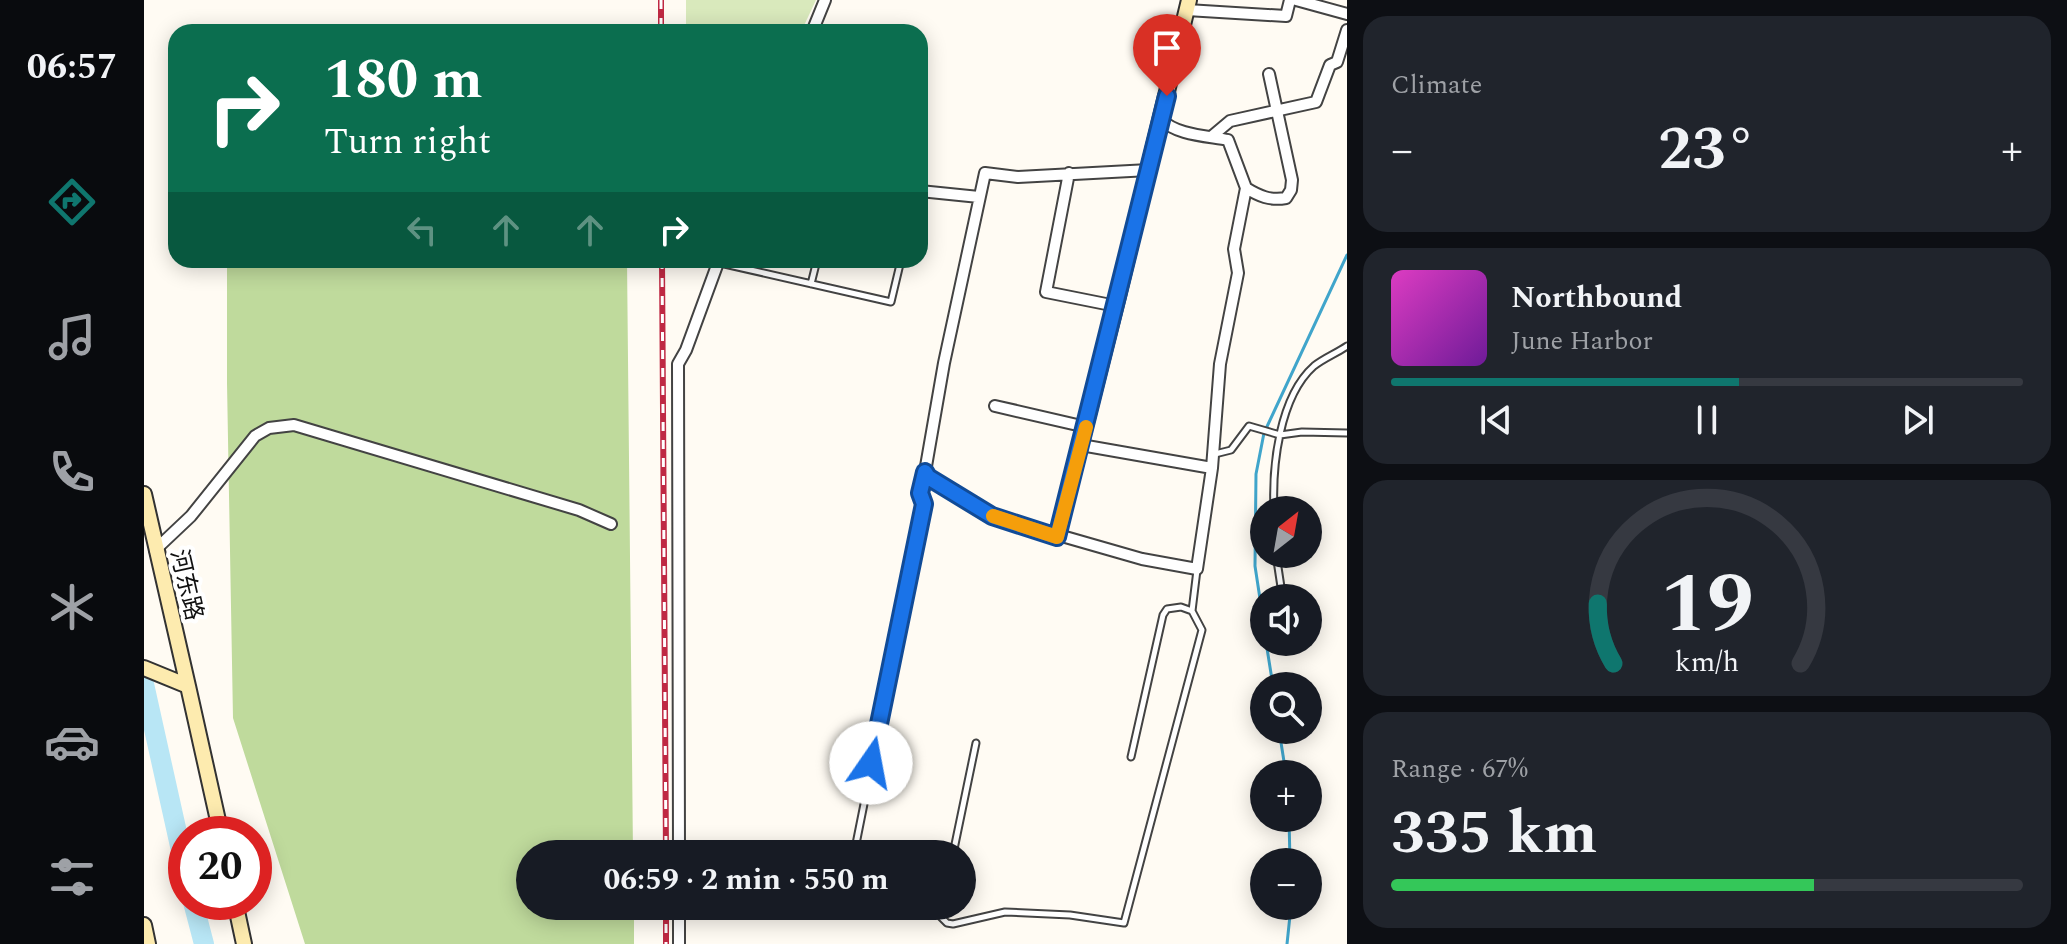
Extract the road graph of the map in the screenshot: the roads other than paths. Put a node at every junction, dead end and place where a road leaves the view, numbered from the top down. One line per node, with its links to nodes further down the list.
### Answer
1 (825, 0): 7 (street)
2 (1290, 0): 5 (street)
3 (1296, 0): 6 (street)
4 (1344, 0): 6 (street)
5 (1188, 5): 11 (street)
6 (1344, 14)
7 (815, 24)
8 (1347, 30): 10 (street)
9 (1269, 74): 10 (street)
10 (1277, 111): 12 (street); 15 (street)
11 (1161, 119): 12 (street); 13 (street)
12 (1211, 137): 15 (street)
13 (1149, 170): 14 (street); 23 (street)
14 (1069, 173): 17 (street); 23 (street)
15 (1246, 188): 30 (street)
16 (928, 192): 17 (street)
17 (979, 197): 32 (street)
18 (715, 268): 45 (street)
19 (746, 268): 22 (lane)
20 (815, 268): 22 (lane)
21 (899, 268): 22 (lane)
22 (811, 284)
23 (1116, 306): 26 (street)
24 (1347, 346): 28 (lane)
25 (995, 406): 26 (street)
26 (1086, 427): 29 (street)
27 (1347, 433): 28 (lane)
28 (1280, 435): 30 (lane); 34 (lane)
29 (1081, 445): 31 (street); 36 (street)
30 (1214, 454): 31 (street)
31 (1212, 468): 38 (street)
32 (925, 472): 36 (street); 46 (lane)
33 (144, 494): 37 (street, 河东路)
34 (1273, 496)
35 (611, 524): 37 (street)
36 (1057, 537): 38 (street)
37 (155, 550): 41 (street, 河东路)
38 (1197, 569): 39 (lane)
39 (1192, 611): 43 (lane); 48 (lane)
40 (144, 668): 41 (street)
41 (188, 686): 44 (street, 河东路)
42 (976, 743): 47 (lane)
43 (1131, 757)
44 (217, 816)
45 (679, 840)
46 (857, 840)
47 (956, 840)
48 (976, 919)
49 (239, 920): 55 (street)
50 (679, 920): 56 (street)
51 (944, 920): 52 (lane)
52 (970, 920)
53 (144, 925): 54 (street)
54 (148, 944)
55 (244, 944)
56 (679, 944)

